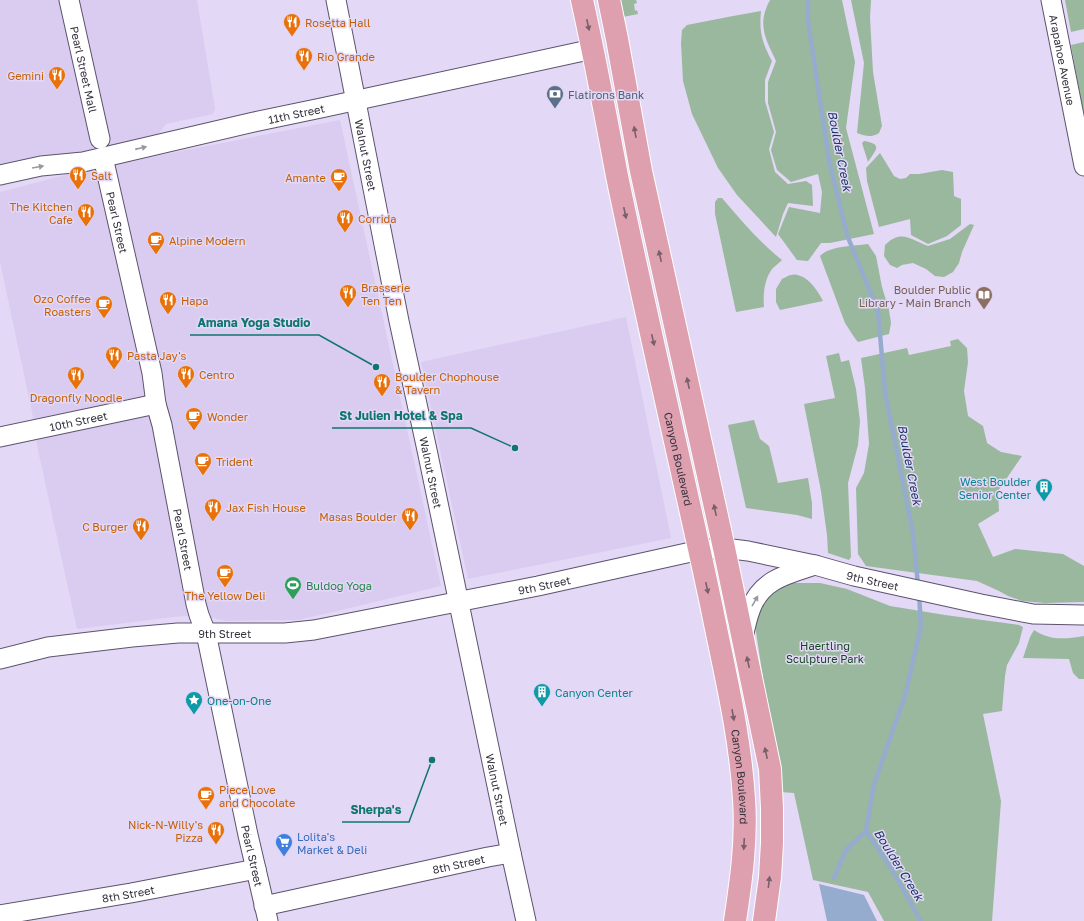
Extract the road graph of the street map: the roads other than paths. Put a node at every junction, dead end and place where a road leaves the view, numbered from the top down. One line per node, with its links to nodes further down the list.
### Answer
1 (69, 0): 10 (street, Pearl Street Mall)
2 (336, 0): 7 (street, Walnut Street)
3 (582, 0): 6 (main road, Canyon Boulevard, one-way to 6)
4 (609, 0): 15 (main road, Canyon Boulevard, one-way to 4)
5 (1051, 0): 11 (street, Arapahoe Avenue)
6 (593, 50): 8 (street, 11th Street); 16 (main road, Canyon Boulevard, one-way to 16)
7 (347, 57): 8 (street, Walnut Street); 9 (street)
8 (356, 101): 9 (street, 11th Street); 18 (street, Walnut Street)
9 (321, 108): 10 (street, 11th Street, one-way to 9)
10 (101, 148): 12 (street, 11th Street, one-way to 10); 13 (street, Pearl Street)
11 (1084, 166)
12 (0, 175)
13 (156, 404): 14 (street, 10th Street); 20 (street, Pearl Street)
14 (0, 437)
15 (724, 548): 16 (street, 9th Street); 17 (street, 9th Street); 21 (main road, Canyon Boulevard)
16 (700, 550): 18 (street, 9th Street); 28 (main road, Canyon Boulevard, one-way to 28)
17 (815, 565): 19 (street, 9th Street); 21 (street, one-way to 17)
18 (459, 601): 20 (street, 9th Street); 23 (street, Walnut Street)
19 (1084, 614)
20 (206, 633): 22 (street, 9th Street); 24 (street, Pearl Street)
21 (743, 638): 29 (main road, Canyon Boulevard, one-way to 21)
22 (0, 659)
23 (511, 853): 25 (street, 8th Street); 27 (street, Walnut Street)
24 (256, 869): 25 (street, Pearl Street); 26 (street, 8th Street)
25 (266, 914)
26 (0, 915)
27 (526, 921)
28 (734, 921)
29 (764, 921)

